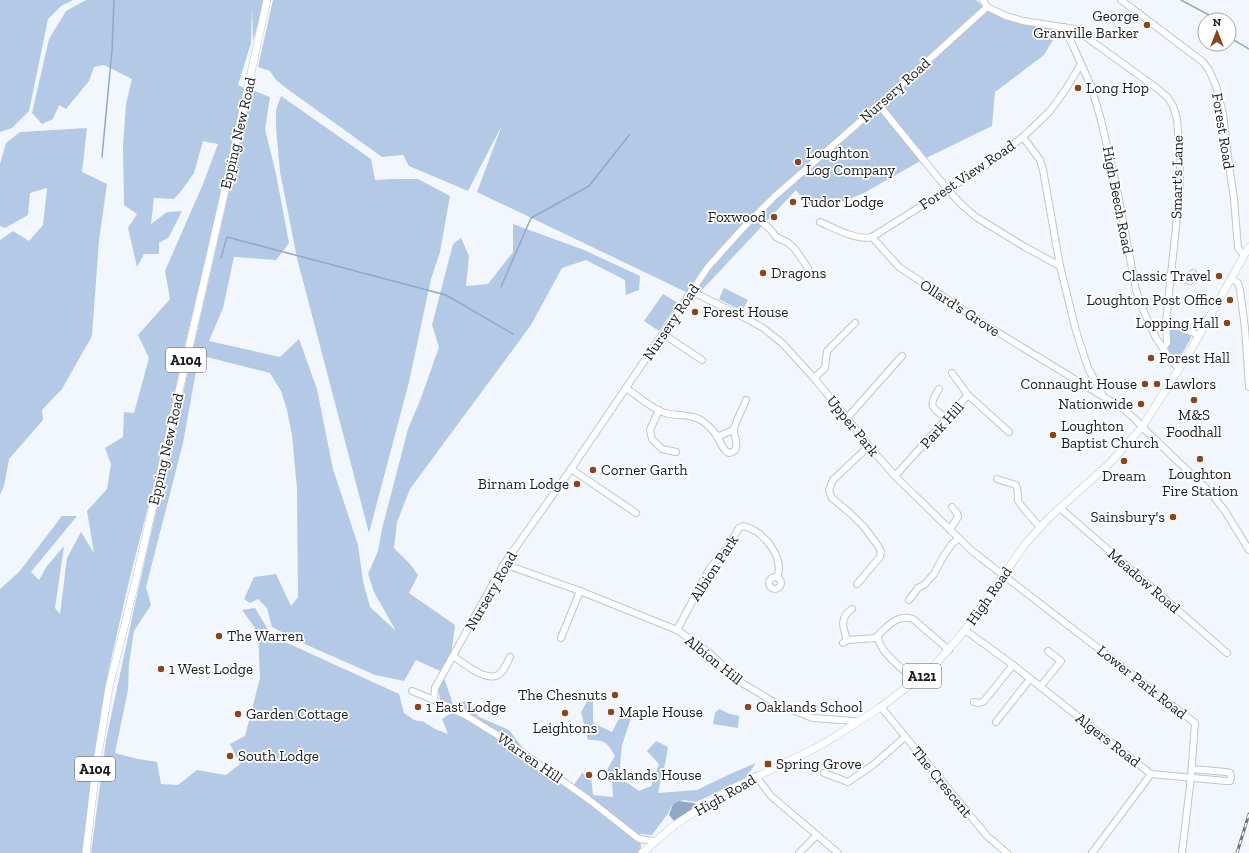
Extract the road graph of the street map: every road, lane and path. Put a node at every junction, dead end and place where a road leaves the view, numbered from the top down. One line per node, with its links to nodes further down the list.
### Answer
1 (267, 0): 92 (main road, Epping New Road / A104)
2 (983, 0): 4 (street)
3 (1121, 0): 14 (street, Forest Road)
4 (987, 6): 5 (street); 7 (street, Nursery Road)
5 (1064, 27): 6 (street, High Beech Road); 18 (street, Smart's Lane)
6 (1081, 64): 8 (street, Forest View Road); 25 (street, High Beech Road)
7 (879, 105): 9 (street); 10 (street, Nursery Road)
8 (1023, 137): 9 (street, Forest View Road); 15 (street)
9 (948, 190): 12 (street, Forest View Road); 15 (street)
10 (755, 216): 16 (street); 20 (street, Nursery Road)
11 (820, 222): 12 (street)
12 (872, 237): 35 (street, Ollard's Grove)
13 (1249, 247): 14 (main road, High Road / A121)
14 (1244, 255): 19 (main road, High Road / A121)
15 (1060, 266): 35 (street)
16 (808, 268)
17 (1193, 273): 18 (street)
18 (1171, 276): 21 (street, Smart's Lane)
19 (1231, 278): 24 (main road, High Road / A121); 31 (street)
20 (691, 291): 23 (street, Nursery Road); 30 (street, Upper Park)
21 (1166, 322): 24 (street); 25 (street, Smart's Lane)
22 (855, 323): 30 (street)
23 (663, 334): 27 (street); 32 (street, Nursery Road)
24 (1199, 335): 28 (main road, High Road / A121)
25 (1163, 348): 28 (street, High Beech Road)
26 (898, 358): 38 (street)
27 (702, 360)
28 (1180, 368): 40 (main road, High Road / A121)
29 (952, 373): 34 (street)
30 (814, 378): 38 (street, Upper Park)
31 (1249, 387)
32 (626, 388): 37 (street); 46 (street, Nursery Road)
33 (939, 389): 39 (street)
34 (968, 395): 39 (street, Park Hill); 42 (street, Park Hill)
35 (1103, 396): 40 (street, Ollard's Grove)
36 (746, 400): 41 (street)
37 (659, 410): 43 (street); 45 (street)
38 (847, 418): 44 (street, Upper Park)
39 (948, 419): 47 (street, Park Hill)
40 (1142, 427): 50 (main road, High Road / A121); 55 (street, Ollard's Grove)
41 (733, 430): 43 (street); 43 (street)
42 (1009, 432)
43 (717, 436)
44 (869, 446): 47 (street, Upper Park); 59 (street)
45 (676, 452)
46 (571, 469): 51 (street); 56 (street, Nursery Road)
47 (895, 476): 53 (street, Upper Park)
48 (997, 479): 52 (street)
49 (952, 507): 53 (street)
50 (1060, 508): 52 (main road, High Road / A121); 69 (street, Meadow Road)
51 (636, 513)
52 (1040, 527): 57 (main road, High Road / A121)
53 (950, 529): 54 (street, Upper Park)
54 (959, 538): 57 (street, Upper Park); 61 (street)
55 (1249, 550)
56 (504, 564): 60 (street, Albion Hill); 70 (street, Nursery Road)
57 (1004, 575): 64 (main road, High Road / A121); 83 (street, Lower Park Road)
58 (777, 578): 63 (street, Albion Park)
59 (857, 584)
60 (580, 591): 63 (street, Albion Hill); 65 (street)
61 (909, 600)
62 (852, 609): 66 (street)
63 (677, 630): 80 (street, Albion Hill)
64 (965, 630): 67 (main road, High Road / A121); 72 (street, Algers Road)
65 (560, 638)
66 (878, 638): 67 (street); 74 (street)
67 (949, 650): 74 (main road, High Road / A121)
68 (1048, 651): 75 (street)
69 (1227, 653)
70 (453, 656): 71 (street); 77 (street, Nursery Road)
71 (510, 657)
72 (1013, 665): 73 (street, Algers Road); 78 (street)
73 (1030, 679): 75 (street, Algers Road); 81 (street)
74 (916, 681): 79 (main road, High Road / A121)
75 (1040, 687): 85 (street, Algers Road)
76 (412, 691): 77 (street, Warren Hill)
77 (434, 700): 89 (street, Warren Hill)
78 (974, 702)
79 (882, 707): 80 (main road, High Road / A121); 82 (street, The Crescent)
80 (857, 722): 86 (main road, High Road / A121)
81 (996, 722)
82 (905, 737): 84 (street); 95 (street, The Crescent)
83 (1192, 769): 87 (street, Lower Park Road); 87 (street, Algers Road)
84 (824, 773)
85 (1151, 774): 87 (street, Algers Road); 96 (street)
86 (756, 776): 88 (street); 90 (main road, High Road / A121)
87 (1191, 777): 97 (street, Lower Park Road)
88 (817, 835): 93 (street); 94 (street)
89 (639, 838): 90 (street, Warren Hill); 91 (street, Warren Hill)
90 (655, 842): 91 (main road, High Road / A121)
91 (644, 852)
92 (86, 853)
93 (799, 853)
94 (838, 853)
95 (1007, 853)
96 (1092, 853)
97 (1182, 853)

